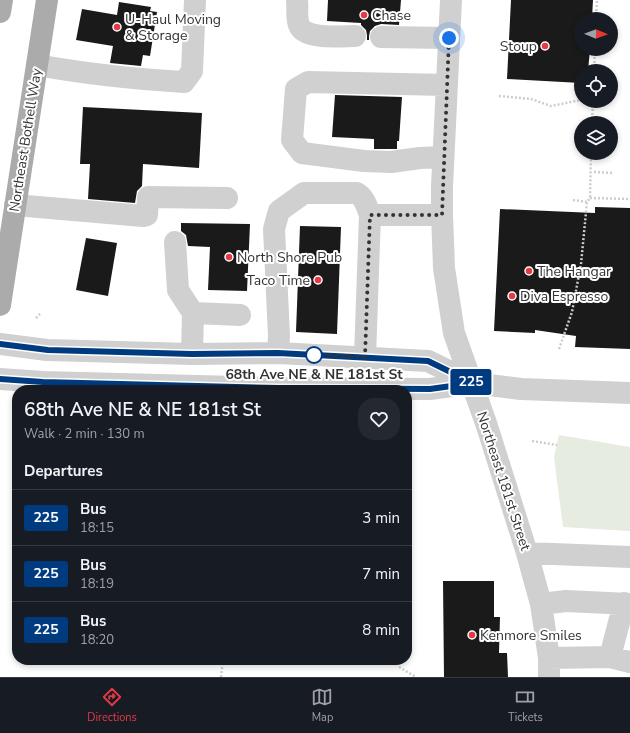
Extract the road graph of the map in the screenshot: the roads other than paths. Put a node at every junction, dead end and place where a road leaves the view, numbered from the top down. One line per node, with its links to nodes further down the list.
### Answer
1 (2, 0): 6 (main road)
2 (47, 0): 10 (main road, Northeast Bothell Way)
3 (195, 0): 10 (street)
4 (297, 0): 7 (street)
5 (451, 0): 9 (street, Northeast 181st Street)
6 (0, 12)
7 (355, 36)
8 (381, 37): 9 (street)
9 (449, 38): 11 (street, Northeast 181st Street)
10 (37, 65): 14 (main road, Northeast Bothell Way)
11 (447, 85): 12 (street, Northeast 181st Street); 12 (street)
12 (443, 157): 16 (street, Northeast 181st Street)
13 (226, 198): 14 (street)
14 (15, 205): 18 (main road, Northeast Bothell Way)
15 (370, 215): 16 (street); 22 (street); 24 (street)
16 (442, 215): 26 (street, Northeast 181st Street)
17 (174, 242): 19 (street)
18 (0, 305)
19 (192, 313): 20 (street); 23 (street)
20 (240, 315)
21 (0, 344): 23 (street)
22 (278, 353): 23 (street); 24 (street)
23 (192, 354)
24 (365, 357): 26 (street)
25 (0, 379): 27 (street)
26 (473, 383): 28 (street); 29 (street); 30 (street, Northeast 181st Street)
27 (160, 385)
28 (412, 389)
29 (630, 393)
30 (528, 553): 31 (street); 33 (street, Northeast 181st Street)
31 (630, 557)
32 (627, 603): 33 (street); 34 (street)
33 (541, 604): 35 (street, Northeast 181st Street)
34 (620, 660): 35 (street)
35 (549, 668)

